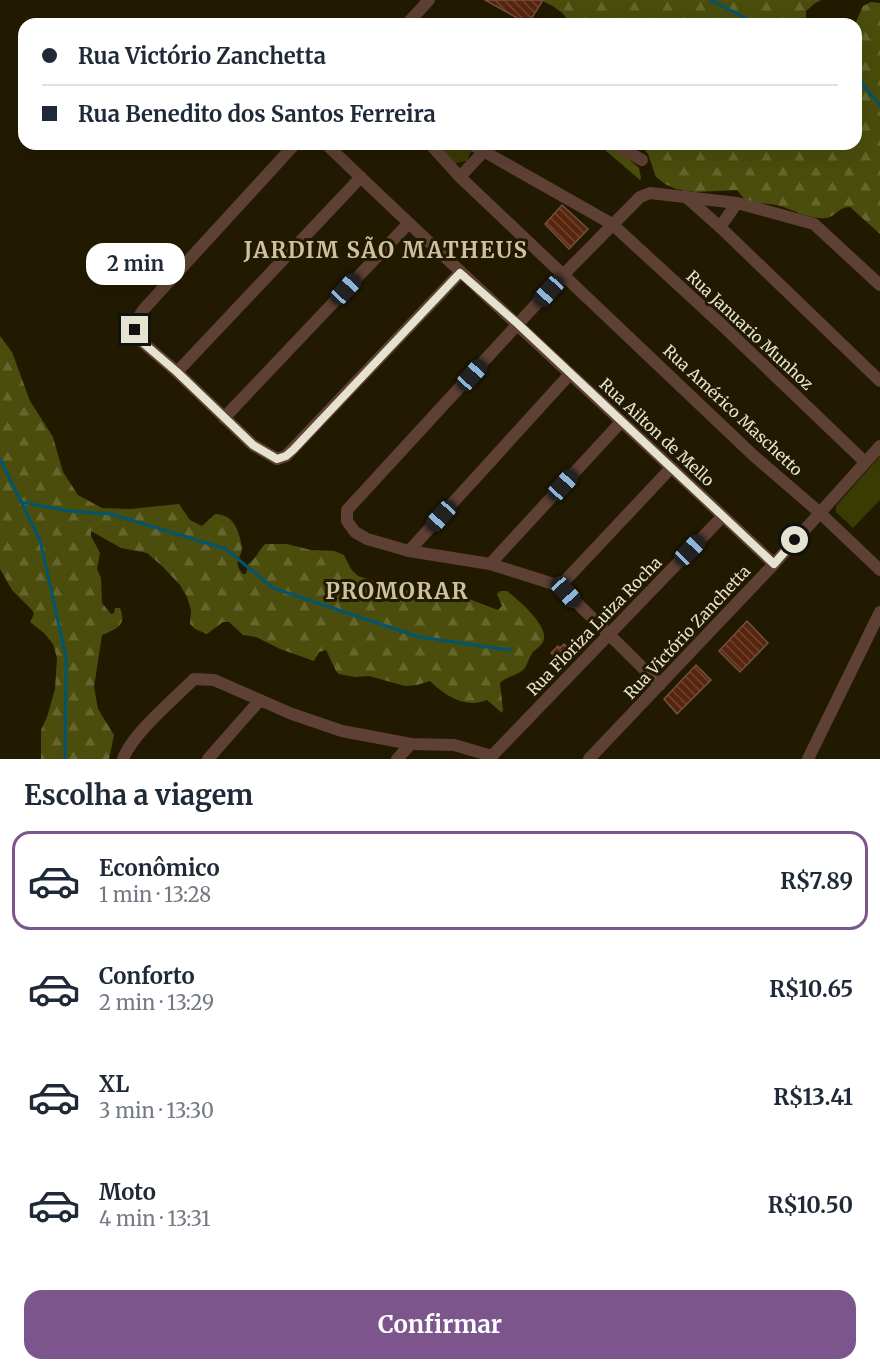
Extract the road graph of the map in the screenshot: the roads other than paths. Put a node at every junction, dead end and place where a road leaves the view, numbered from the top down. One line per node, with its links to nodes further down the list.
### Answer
1 (429, 0): 2 (street)
2 (414, 18)
3 (290, 150): 20 (street)
4 (332, 150): 9 (street, Rua Ailton de Mello)
5 (435, 150): 10 (street, Rua Américo Maschetto)
6 (625, 150): 8 (street)
7 (484, 151): 10 (street); 14 (street, Rua Januario Munhoz)
8 (642, 160)
9 (361, 177): 13 (street, Rua Ailton de Mello); 20 (street)
10 (460, 177): 17 (street, Rua Américo Maschetto)
11 (685, 196): 12 (street); 14 (street); 15 (street)
12 (737, 203): 15 (street); 18 (street)
13 (408, 224): 16 (street, Rua Ailton de Mello); 23 (street)
14 (612, 224): 17 (street); 26 (street, Rua Januario Munhoz)
15 (720, 227): 22 (street)
16 (460, 273): 19 (street, Rua Ailton de Mello); 23 (street)
17 (564, 274): 19 (street); 28 (street, Rua Américo Maschetto)
18 (880, 285)
19 (518, 324): 21 (street, Rua Ailton de Mello); 30 (street)
20 (177, 372): 23 (street)
21 (570, 374): 24 (street, Rua Ailton de Mello); 30 (street)
22 (880, 381)
23 (224, 418)
24 (621, 422): 27 (street, Rua Ailton de Mello); 32 (street)
25 (880, 446): 26 (street, Rua Victório Zanchetta)
26 (865, 462): 28 (street, Rua Victório Zanchetta)
27 (671, 468): 29 (street, Rua Ailton de Mello); 34 (street)
28 (819, 512): 31 (street, Rua Américo Maschetto); 33 (street, Rua Victório Zanchetta)
29 (723, 516): 33 (street, Rua Ailton de Mello); 36 (street, Rua Floriza Luiza Rocha)
30 (409, 551): 32 (street)
31 (878, 562)
32 (490, 564): 34 (street)
33 (774, 564): 37 (street, Rua Victório Zanchetta)
34 (560, 586): 36 (street)
35 (880, 612): 45 (street)
36 (608, 634): 37 (street); 40 (street, Rua Floriza Luiza Rocha)
37 (660, 685): 44 (street, Rua Victório Zanchetta)
38 (260, 700): 39 (street); 41 (street); 42 (street)
39 (411, 744): 40 (street); 43 (street)
40 (491, 757)
41 (123, 759)
42 (208, 759)
43 (397, 759)
44 (589, 759)
45 (808, 759)

